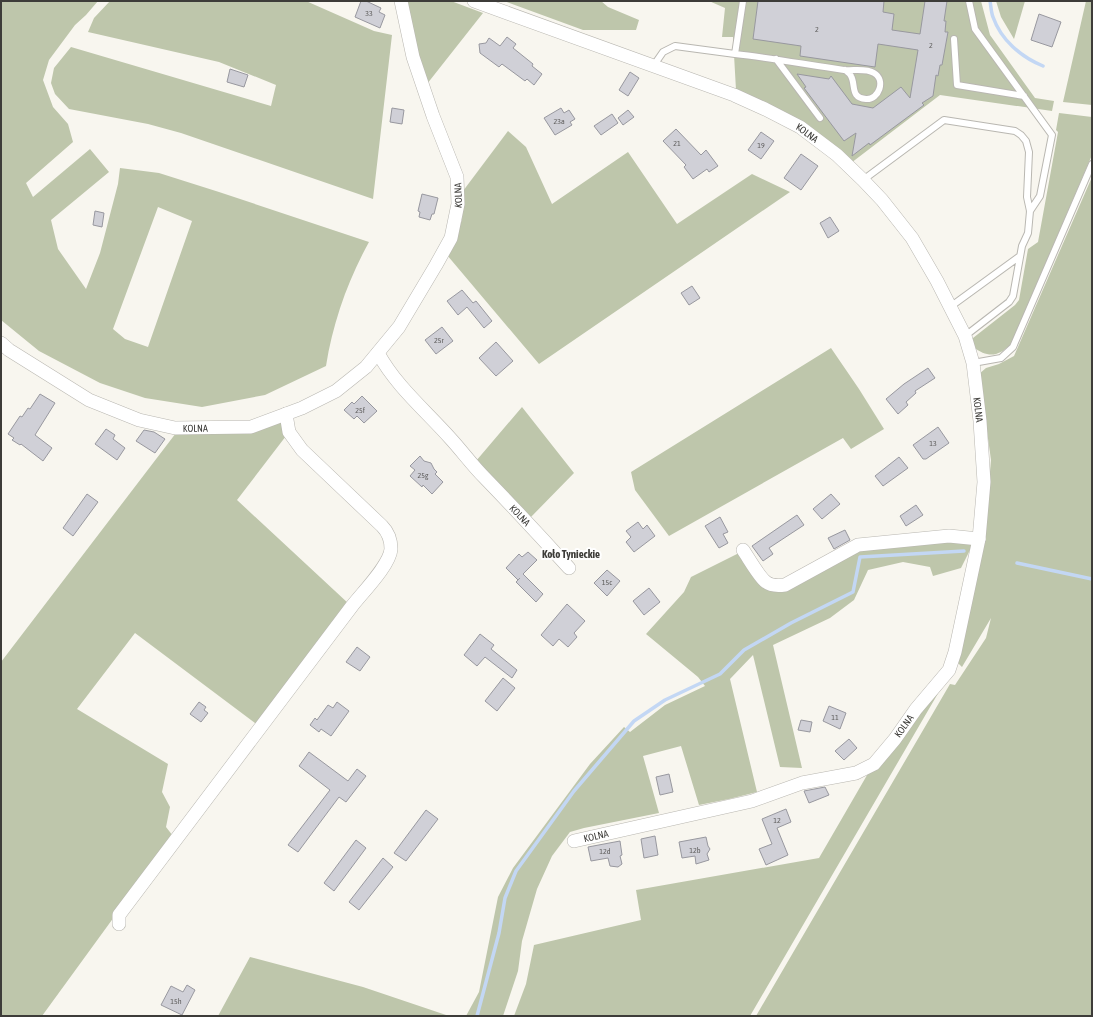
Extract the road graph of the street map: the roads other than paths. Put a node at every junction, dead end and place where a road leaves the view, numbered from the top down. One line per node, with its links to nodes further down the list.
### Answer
1 (401, 1): 19 (street, KOLNA)
2 (474, 1): 8 (street, KOLNA)
3 (743, 1): 6 (lane)
4 (969, 1): 10 (lane)
5 (954, 39): 10 (lane)
6 (736, 54): 7 (lane); 8 (lane)
7 (776, 59): 9 (lane); 11 (lane)
8 (654, 66): 13 (street, KOLNA)
9 (845, 70): 9 (lane)
10 (1024, 96): 14 (lane)
11 (820, 118)
12 (1092, 164): 20 (lane)
13 (863, 180): 14 (lane); 16 (street, KOLNA)
14 (1030, 211): 15 (lane)
15 (1020, 256): 16 (lane); 17 (lane)
16 (950, 307): 17 (street, KOLNA)
17 (964, 336): 20 (street, KOLNA)
18 (5, 346): 21 (street, KOLNA)
19 (378, 353): 21 (street, KOLNA); 24 (street, KOLNA)
20 (973, 363): 22 (street, KOLNA)
21 (286, 414): 26 (street)
22 (979, 539): 23 (street); 25 (street, KOLNA)
23 (743, 550)
24 (569, 568)
25 (574, 841)
26 (119, 924)

